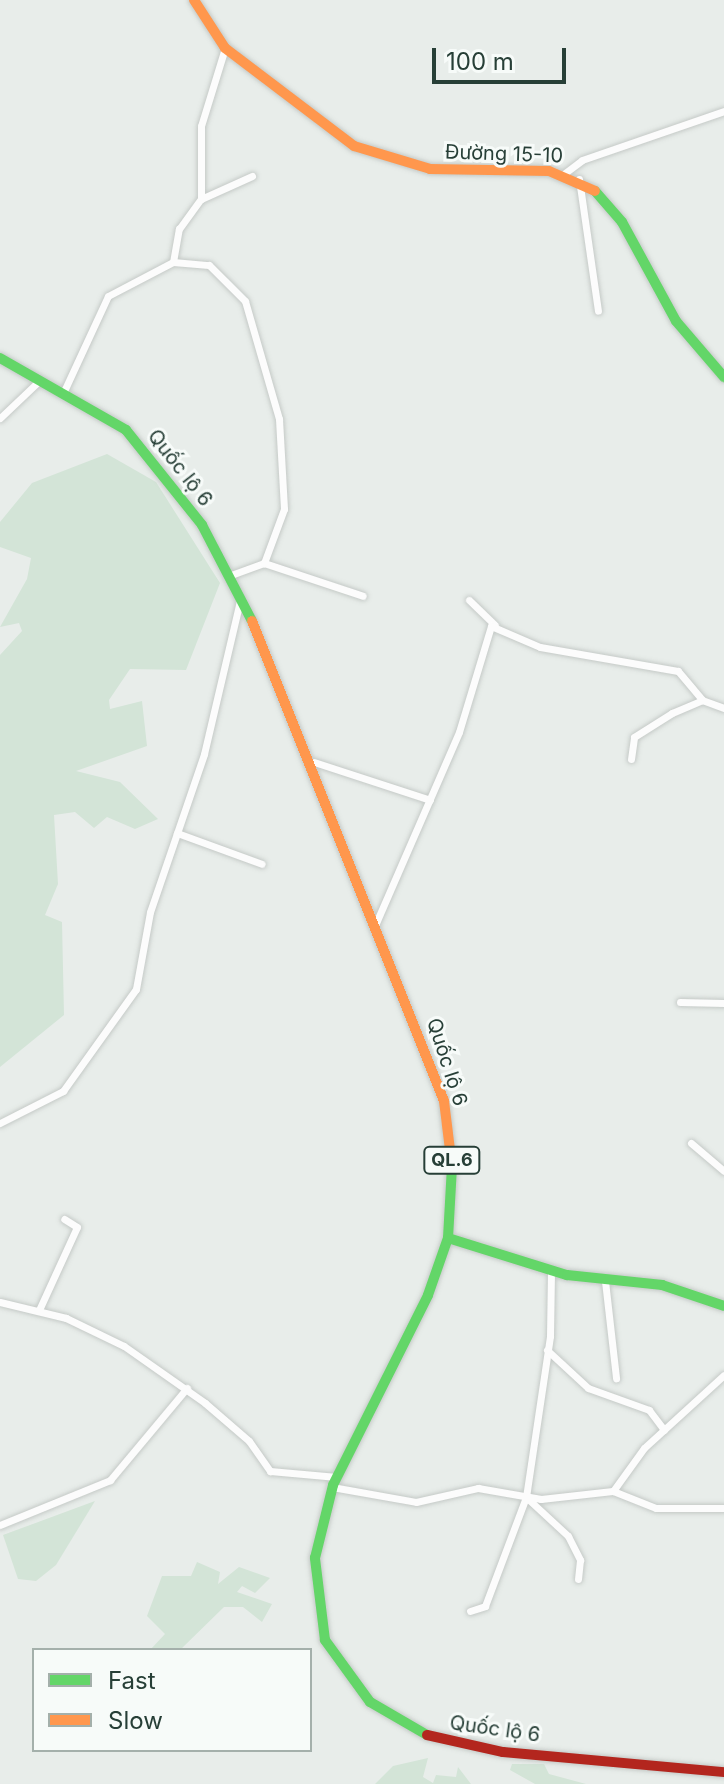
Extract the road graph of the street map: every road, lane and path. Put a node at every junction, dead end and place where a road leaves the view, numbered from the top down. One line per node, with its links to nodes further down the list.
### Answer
1 (194, 0): 2 (main road, Đường 15-10)
2 (225, 48): 4 (main road, Đường 15-10); 7 (street)
3 (724, 111): 4 (street)
4 (565, 173): 6 (main road, Đường 15-10)
5 (252, 176): 7 (street)
6 (579, 178): 9 (street); 12 (main road, Đường 15-10)
7 (201, 199): 8 (street)
8 (173, 262): 13 (street); 15 (street)
9 (598, 311)
10 (0, 358): 11 (main road, Quốc lộ 6 / QL.6)
11 (44, 377): 13 (main road, Quốc lộ 6 / QL.6); 14 (street)
12 (724, 377)
13 (65, 389): 16 (main road, Quốc lộ 6 / QL.6)
14 (0, 418)
15 (264, 563): 16 (street); 18 (street)
16 (231, 575): 17 (main road, Quốc lộ 6 / QL.6)
17 (241, 594): 24 (main road, Quốc lộ 6 / QL.6); 26 (street)
18 (363, 596)
19 (469, 600): 20 (street)
20 (495, 625): 21 (street); 25 (street)
21 (702, 700): 22 (street); 23 (street)
22 (724, 708)
23 (631, 759)
24 (312, 761): 25 (street); 28 (main road, Quốc lộ 6 / QL.6)
25 (430, 800): 28 (street)
26 (177, 833): 27 (street); 31 (street)
27 (262, 864)
28 (375, 925): 35 (main road, Quốc lộ 6 / QL.6)
29 (680, 1002): 30 (street)
30 (724, 1003)
31 (0, 1123)
32 (691, 1143): 33 (street)
33 (724, 1171)
34 (64, 1219): 40 (street)
35 (448, 1238): 36 (main road); 46 (main road, Quốc lộ 6 / QL.6)
36 (551, 1271): 37 (main road); 41 (street)
37 (605, 1281): 39 (main road); 43 (street)
38 (0, 1302): 40 (street)
39 (724, 1306)
40 (39, 1310): 44 (street)
41 (547, 1350): 45 (street); 48 (street)
42 (724, 1375): 45 (street)
43 (616, 1378)
44 (187, 1388): 46 (street); 50 (street)
45 (664, 1430): 47 (street)
46 (334, 1482): 48 (street); 53 (main road, Quốc lộ 6 / QL.6)
47 (613, 1491): 48 (street); 49 (street)
48 (526, 1497): 51 (street); 52 (street)
49 (724, 1508)
50 (0, 1525)
51 (578, 1579)
52 (470, 1611)
53 (724, 1772)

